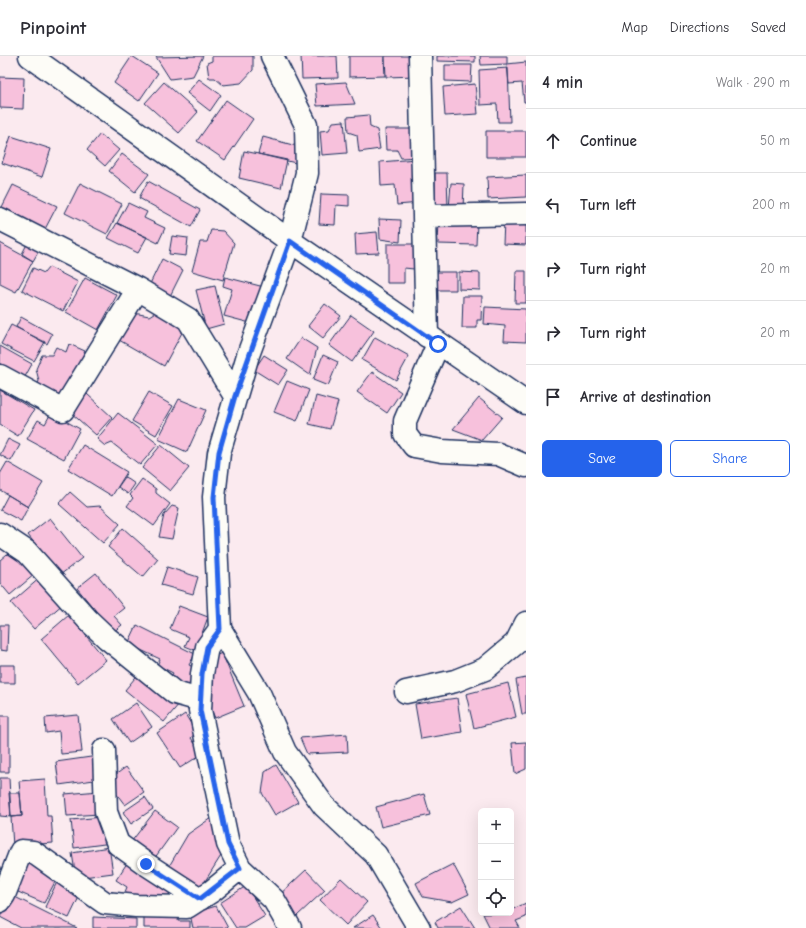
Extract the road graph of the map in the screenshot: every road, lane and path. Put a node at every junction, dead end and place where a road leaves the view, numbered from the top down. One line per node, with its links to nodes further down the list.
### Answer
1 (30, 56): 7 (street)
2 (272, 56): 7 (street)
3 (420, 56): 5 (street)
4 (526, 214): 5 (street)
5 (424, 216): 9 (street)
6 (0, 219): 8 (street)
7 (290, 241): 9 (street); 11 (street)
8 (138, 289): 10 (street); 11 (street)
9 (433, 340): 12 (street); 13 (street)
10 (0, 376)
11 (235, 396): 16 (street)
12 (526, 403)
13 (526, 466)
14 (0, 534): 18 (street)
15 (526, 622): 17 (street)
16 (220, 629): 18 (street); 24 (street)
17 (406, 692)
18 (200, 700): 20 (street)
19 (104, 750): 21 (street)
20 (240, 868): 21 (street); 23 (street)
21 (200, 899): 22 (street)
22 (0, 901)
23 (290, 928)
24 (419, 928)

